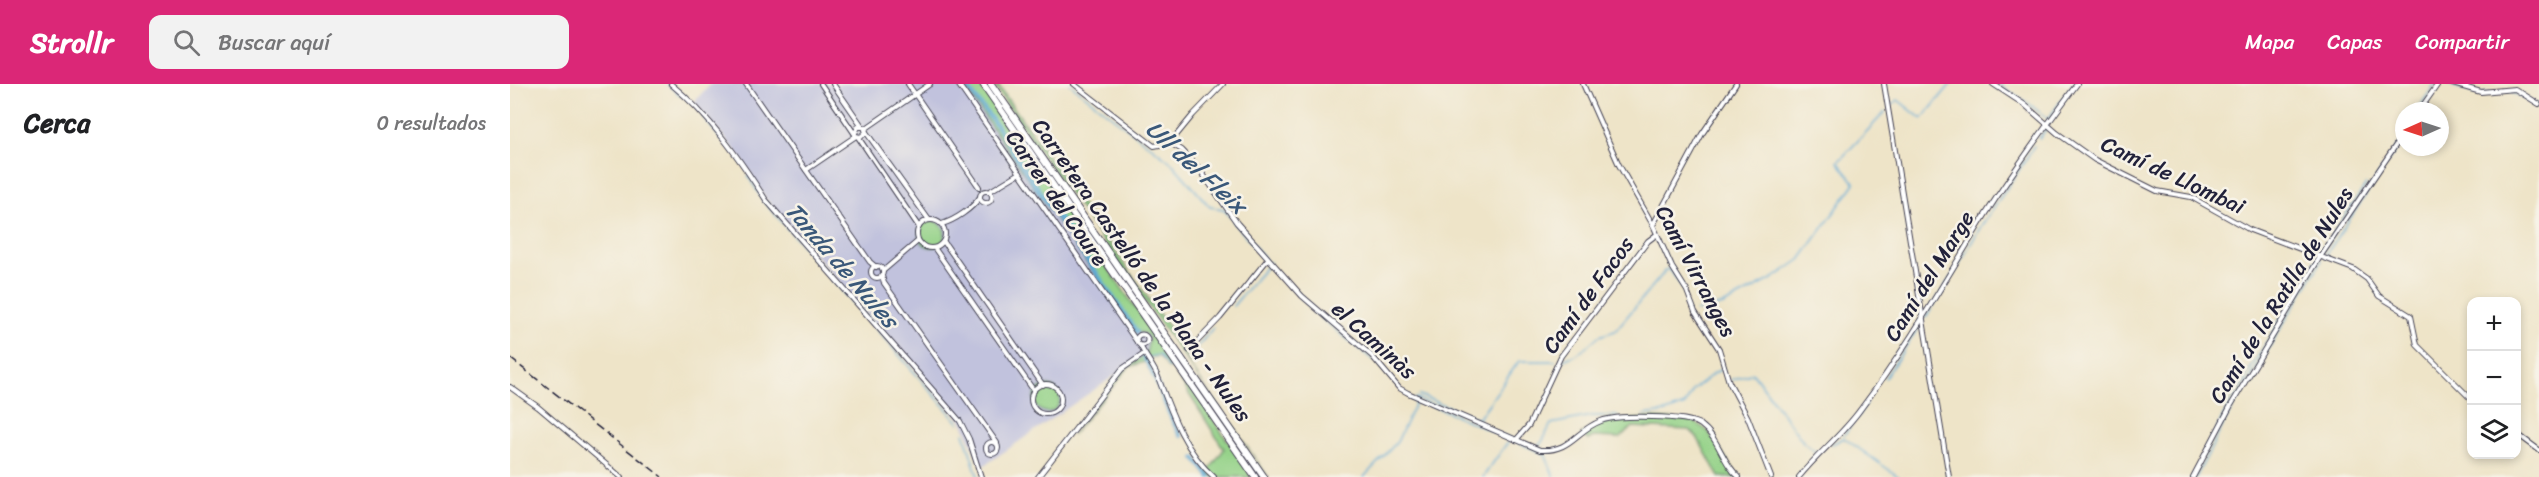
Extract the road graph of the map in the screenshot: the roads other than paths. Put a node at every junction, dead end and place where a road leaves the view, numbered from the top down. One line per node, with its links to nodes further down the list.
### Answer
1 (671, 84): 64 (street)
2 (746, 84): 27 (street)
3 (821, 84): 24 (street)
4 (833, 84): 23 (street)
5 (908, 84): 19 (street)
6 (930, 84): 19 (street)
7 (958, 84): 28 (street, Carrer del Coure)
8 (982, 84): 67 (main road, Carretera Castelló de la Plana - Nules)
9 (991, 84): 68 (main road, Carretera Castelló de la Plana - Nules)
10 (1074, 84): 25 (street, el Caminàs)
11 (1223, 84): 25 (street)
12 (1583, 84): 35 (street, Camí Virranges)
13 (1736, 84): 35 (street, Camí de Facos)
14 (1884, 84): 45 (street)
15 (1993, 84): 22 (street, Camí de Llombai)
16 (2077, 84): 22 (street, Camí del Marge)
17 (2438, 84): 20 (street)
18 (2453, 84): 21 (street)
19 (915, 94): 23 (street); 29 (street)
20 (2425, 102)
21 (2539, 104)
22 (2048, 123): 42 (street, Camí de Llombai); 45 (street, Camí del Marge)
23 (864, 129): 24 (street); 24 (street); 32 (street)
24 (856, 135): 27 (street); 36 (street)
25 (1170, 143): 43 (street, el Caminàs)
26 (2395, 147): 42 (street, Camí de la Ratlla de Nules)
27 (806, 170): 44 (street)
28 (1020, 173): 29 (street); 46 (street, Carrer del Coure)
29 (985, 194): 30 (street); 30 (street); 31 (street)
30 (983, 202): 31 (street)
31 (976, 204): 33 (street)
32 (929, 220): 34 (street); 36 (street)
33 (950, 222): 34 (street); 37 (street)
34 (942, 224): 37 (street)
35 (1653, 225): 38 (street, Camí Virranges)
36 (919, 227): 40 (street)
37 (945, 229): 39 (street)
38 (1656, 235): 58 (street, Camí de Facos); 70 (street, Camí Virranges)
39 (944, 242): 41 (street); 52 (street)
40 (920, 243): 41 (street); 44 (street)
41 (935, 249): 54 (street)
42 (2323, 257): 55 (street, Camí de Llombai); 74 (street, Camí de la Ratlla de Nules)
43 (1268, 259): 50 (street); 58 (street, el Caminàs)
44 (878, 271): 56 (street)
45 (1922, 318): 62 (street, Camí del Marge); 73 (street)
46 (1128, 331): 47 (street, Carrer del Coure); 48 (street, Carrer del Coure)
47 (1138, 336): 48 (street); 49 (street, Carrer del Coure)
48 (1138, 343): 49 (street); 51 (street, Carrer del Coure)
49 (1146, 344): 51 (street)
50 (1189, 350)
51 (1144, 354): 65 (street); 66 (street, Carrer del Coure)
52 (1042, 385): 54 (street); 54 (street)
53 (510, 387): 63 (street)
54 (1034, 391)
55 (2467, 395)
56 (988, 431): 59 (street); 60 (street)
57 (2521, 436): 61 (street)
58 (1516, 440): 69 (street, el Caminàs)
59 (989, 442): 60 (street); 60 (street)
60 (997, 443)
61 (2539, 450)
62 (1804, 470): 71 (street, Camí del Marge); 72 (street)
63 (621, 477)
64 (981, 477)
65 (1038, 477)
66 (1214, 477)
67 (1255, 477)
68 (1264, 477)
69 (1738, 477)
70 (1771, 477)
71 (1799, 477)
72 (1805, 477)
73 (1949, 477)
74 (2193, 477)

